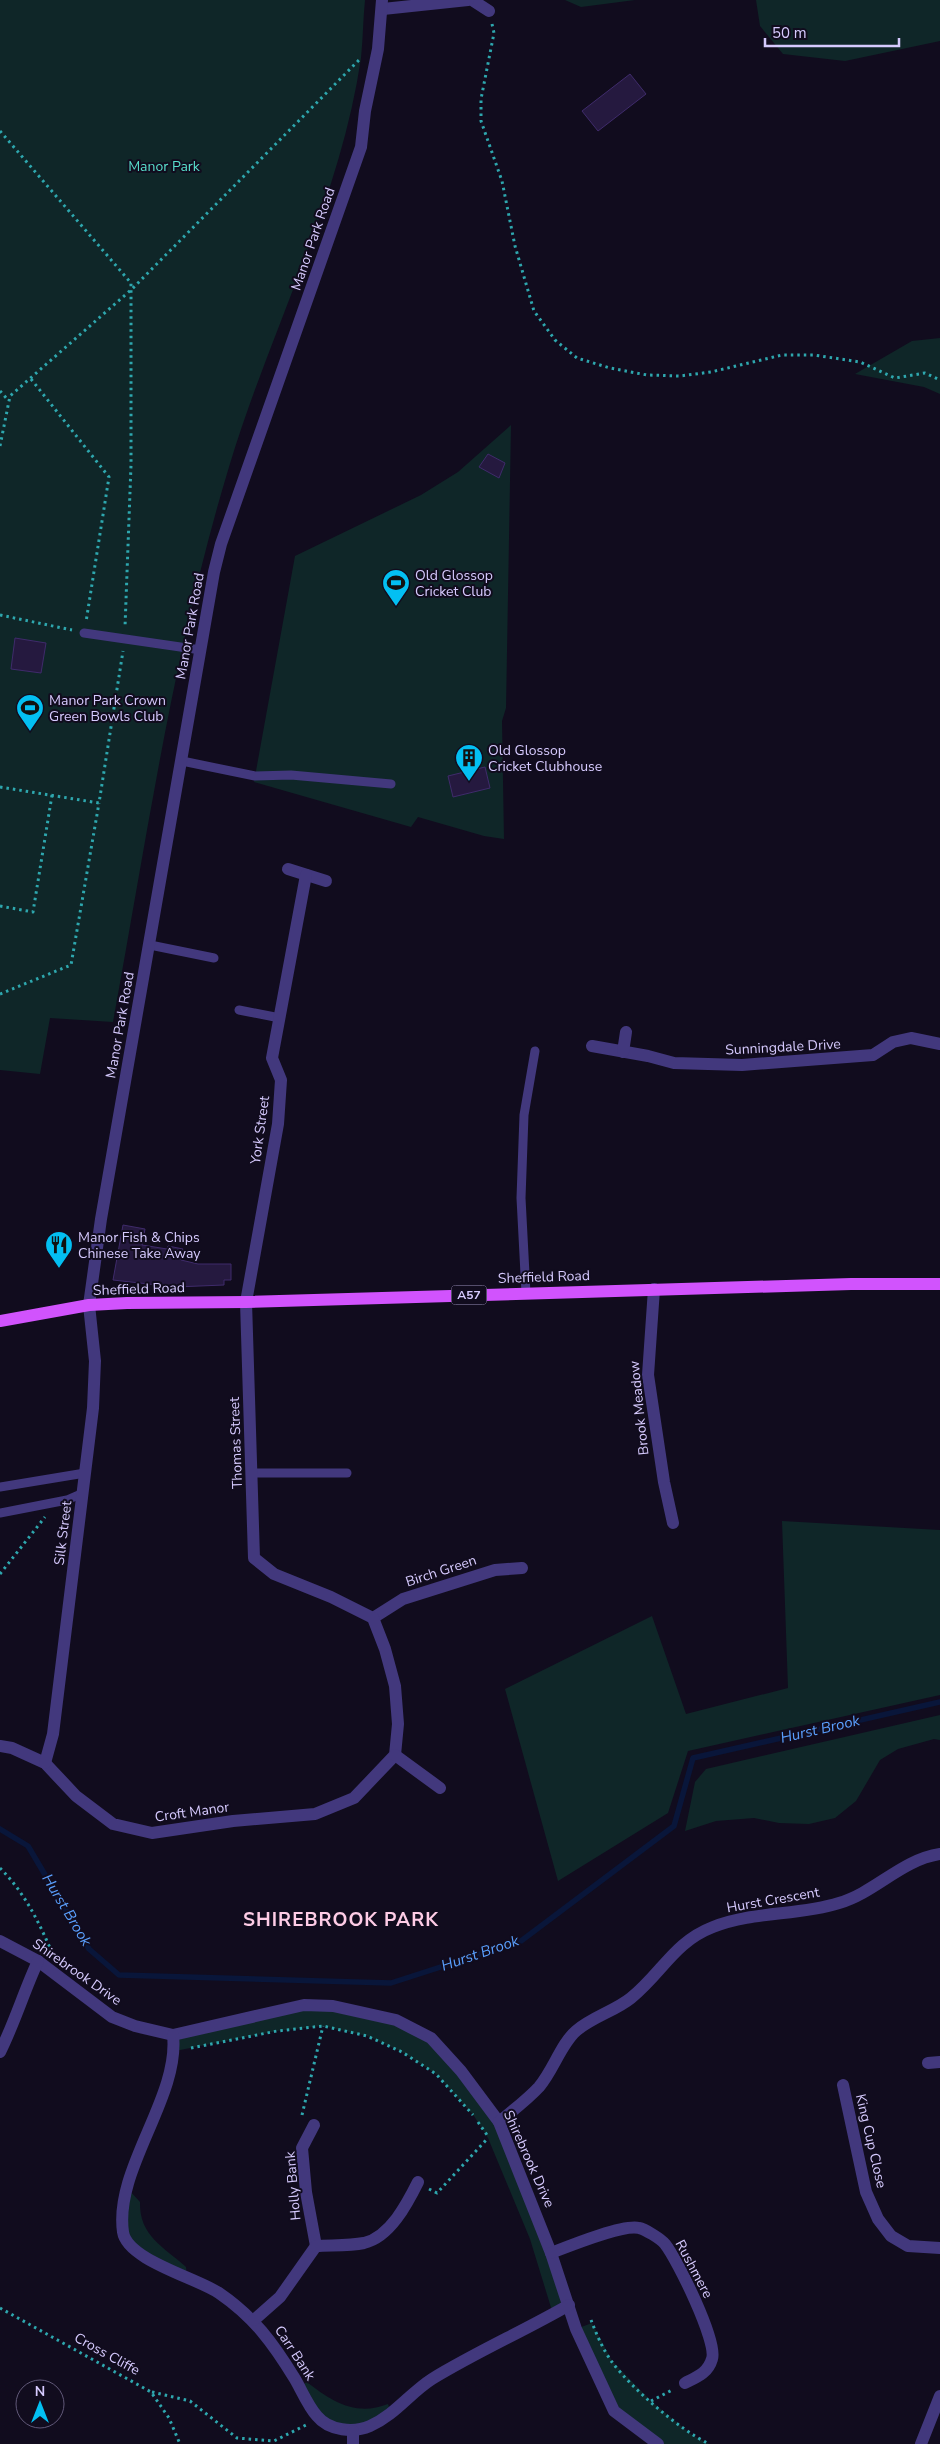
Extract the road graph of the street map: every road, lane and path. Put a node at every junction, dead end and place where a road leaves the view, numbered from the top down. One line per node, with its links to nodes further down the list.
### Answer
1 (470, 0): 2 (street); 3 (street)
2 (383, 4): 4 (street, Manor Park Road)
3 (489, 11): 8 (path)
4 (377, 54): 6 (path); 15 (street, Manor Park Road)
5 (0, 131): 6 (path)
6 (132, 289): 7 (path); 14 (path)
7 (31, 379): 10 (path); 13 (path)
8 (940, 380)
9 (0, 391): 10 (path)
10 (8, 400): 11 (path)
11 (0, 446)
12 (0, 615): 13 (path)
13 (84, 633): 14 (lane)
14 (125, 638): 15 (lane); 20 (path)
15 (201, 650): 16 (street, Manor Park Road)
16 (182, 761): 17 (lane); 25 (street, Manor Park Road)
17 (391, 784)
18 (0, 787): 19 (path)
19 (52, 795): 20 (path); 24 (path)
20 (99, 803): 27 (path)
21 (288, 869): 22 (street)
22 (306, 875): 23 (street); 29 (street, York Street)
23 (326, 882)
24 (0, 906)
25 (150, 945): 26 (lane); 39 (street, Manor Park Road)
26 (214, 958)
27 (0, 994)
28 (239, 1010): 29 (lane)
29 (280, 1018): 38 (street, York Street)
30 (626, 1032): 34 (street)
31 (940, 1044): 34 (street, Sunningdale Drive)
32 (592, 1046): 34 (street, Sunningdale Drive)
33 (535, 1051): 37 (lane)
34 (623, 1052)
35 (940, 1284): 36 (main road, Sheffield Road / A57)
36 (654, 1289): 37 (main road, Sheffield Road / A57); 48 (street, Brook Meadow)
37 (526, 1293): 38 (main road, Sheffield Road / A57)
38 (246, 1302): 39 (main road, Sheffield Road / A57); 42 (street, Thomas Street)
39 (89, 1305): 40 (main road, Sheffield Road / A57); 41 (street, Silk Street)
40 (0, 1321)
41 (85, 1473): 44 (lane); 45 (street, Silk Street)
42 (252, 1473): 43 (lane); 51 (street, Thomas Street)
43 (347, 1473)
44 (0, 1488)
45 (83, 1493): 46 (lane); 54 (street, Silk Street)
46 (55, 1502): 47 (lane); 50 (path)
47 (0, 1513)
48 (673, 1523)
49 (522, 1568): 51 (street, Birch Green)
50 (0, 1574)
51 (373, 1618): 53 (street)
52 (0, 1746): 54 (street, Croft Manor)
53 (395, 1756): 54 (street, Croft Manor); 55 (street)
54 (45, 1763)
55 (440, 1788)
56 (940, 1854): 65 (street, Hurst Crescent)
57 (0, 1868): 59 (path)
58 (0, 1941): 59 (street, Shirebrook Drive)
59 (38, 1961): 61 (street, Shirebrook Drive); 63 (street)
60 (323, 2026): 62 (path); 66 (path); 67 (path)
61 (173, 2035): 62 (street, Carr Bank); 65 (street, Shirebrook Drive)
62 (175, 2050): 76 (street, Carr Bank)
63 (0, 2052)
64 (843, 2085): 71 (street, King Cup Close)
65 (499, 2122): 72 (street, Shirebrook Drive)
66 (314, 2125): 70 (street, Holly Bank)
67 (488, 2138): 68 (path); 69 (path)
68 (492, 2145)
69 (418, 2182): 70 (street)
70 (316, 2246): 76 (street)
71 (940, 2248)
72 (552, 2253): 73 (street, Shirebrook Drive); 77 (street, Rushmere)
73 (569, 2305): 82 (street); 85 (street, Shirebrook Drive)
74 (0, 2308): 78 (path, Cross Cliffe)
75 (588, 2314): 80 (path)
76 (254, 2320): 81 (street, Carr Bank)
77 (685, 2383): 80 (path)
78 (151, 2392): 81 (path); 83 (path, Cross Cliffe)
79 (940, 2396): 87 (street)
80 (650, 2401): 86 (path)
81 (317, 2417): 82 (street)
82 (353, 2431): 84 (street)
83 (180, 2444)
84 (353, 2444)
85 (658, 2444)
86 (709, 2444)
87 (921, 2444)

